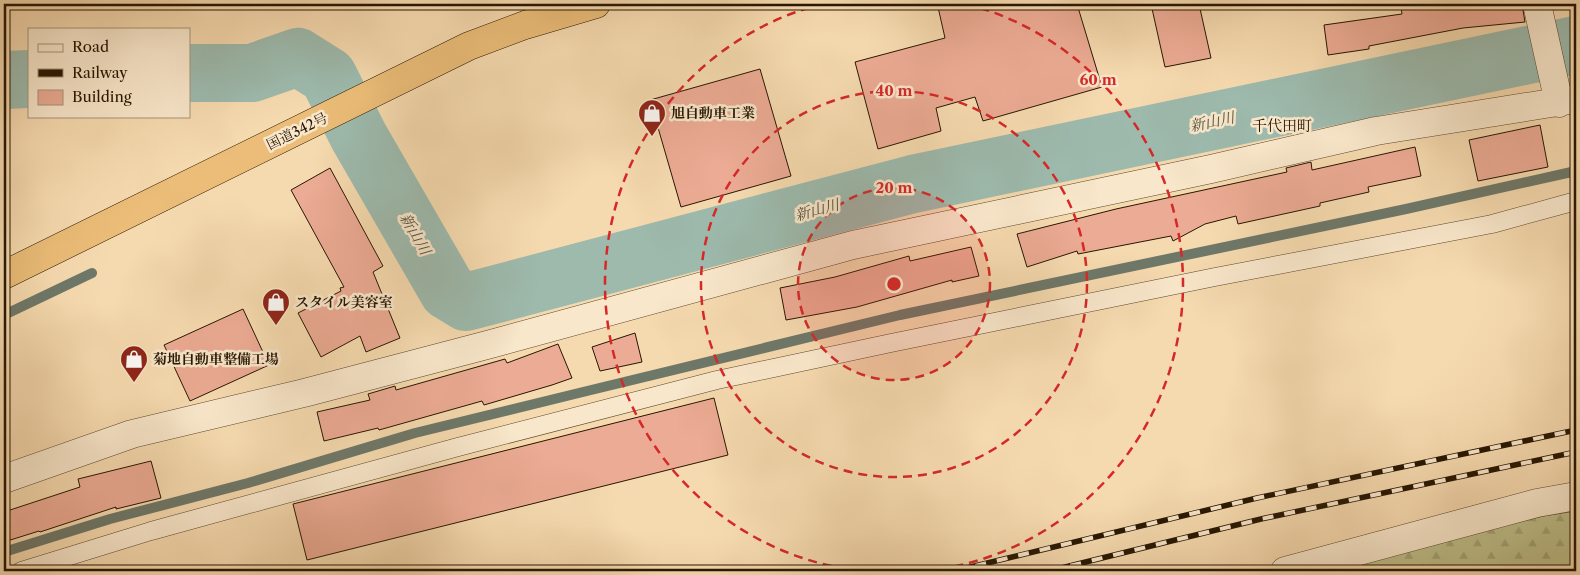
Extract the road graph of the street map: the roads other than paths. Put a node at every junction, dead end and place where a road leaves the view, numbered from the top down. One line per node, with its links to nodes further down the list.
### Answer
1 (596, 4): 5 (highway, 国道342号)
2 (1537, 4): 3 (street)
3 (1568, 101): 6 (street)
4 (1576, 201): 8 (lane)
5 (4, 275)
6 (4, 479)
7 (1576, 496): 9 (street)
8 (21, 571)
9 (1285, 571)

